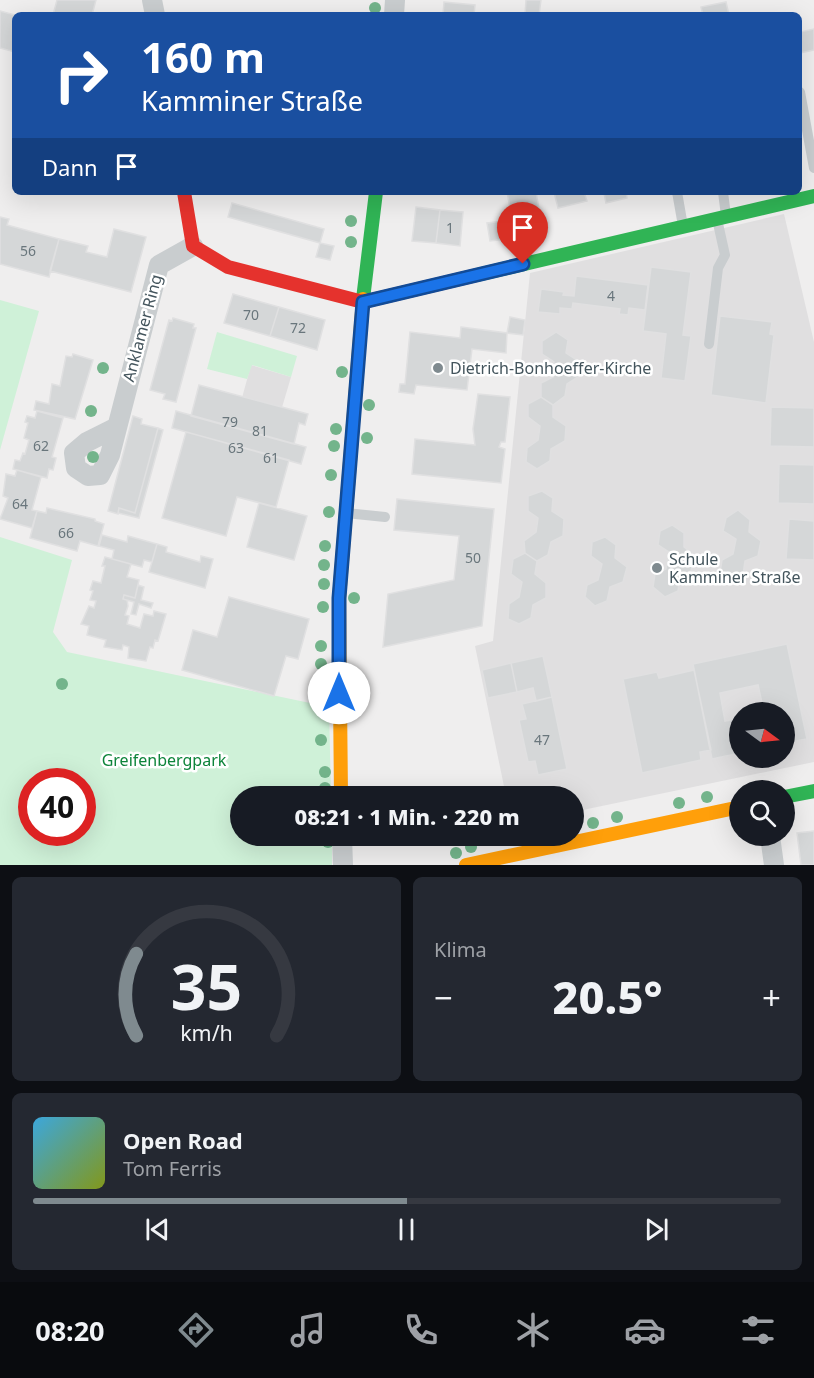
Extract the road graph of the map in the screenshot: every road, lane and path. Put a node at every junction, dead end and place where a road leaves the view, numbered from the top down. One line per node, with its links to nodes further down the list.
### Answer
1 (802, 103): 2 (lane)
2 (814, 168)
3 (184, 195): 11 (street)
4 (376, 195): 12 (street)
5 (678, 195): 10 (lane)
6 (723, 195): 9 (lane)
7 (814, 196): 8 (street)
8 (780, 198): 9 (street)
9 (722, 218): 10 (street); 13 (lane)
10 (683, 226): 12 (street)
11 (193, 246): 12 (street); 14 (street, Anklamer Ring)
12 (363, 302): 15 (street)
13 (709, 344)
14 (115, 428)
15 (346, 513): 16 (lane); 17 (street)
16 (385, 517)
17 (341, 786)
18 (814, 791): 19 (street)
19 (795, 795)
20 (729, 809): 24 (street)
21 (342, 846): 23 (street)
22 (771, 846): 25 (street)
23 (343, 865)
24 (466, 865)
25 (774, 865)

